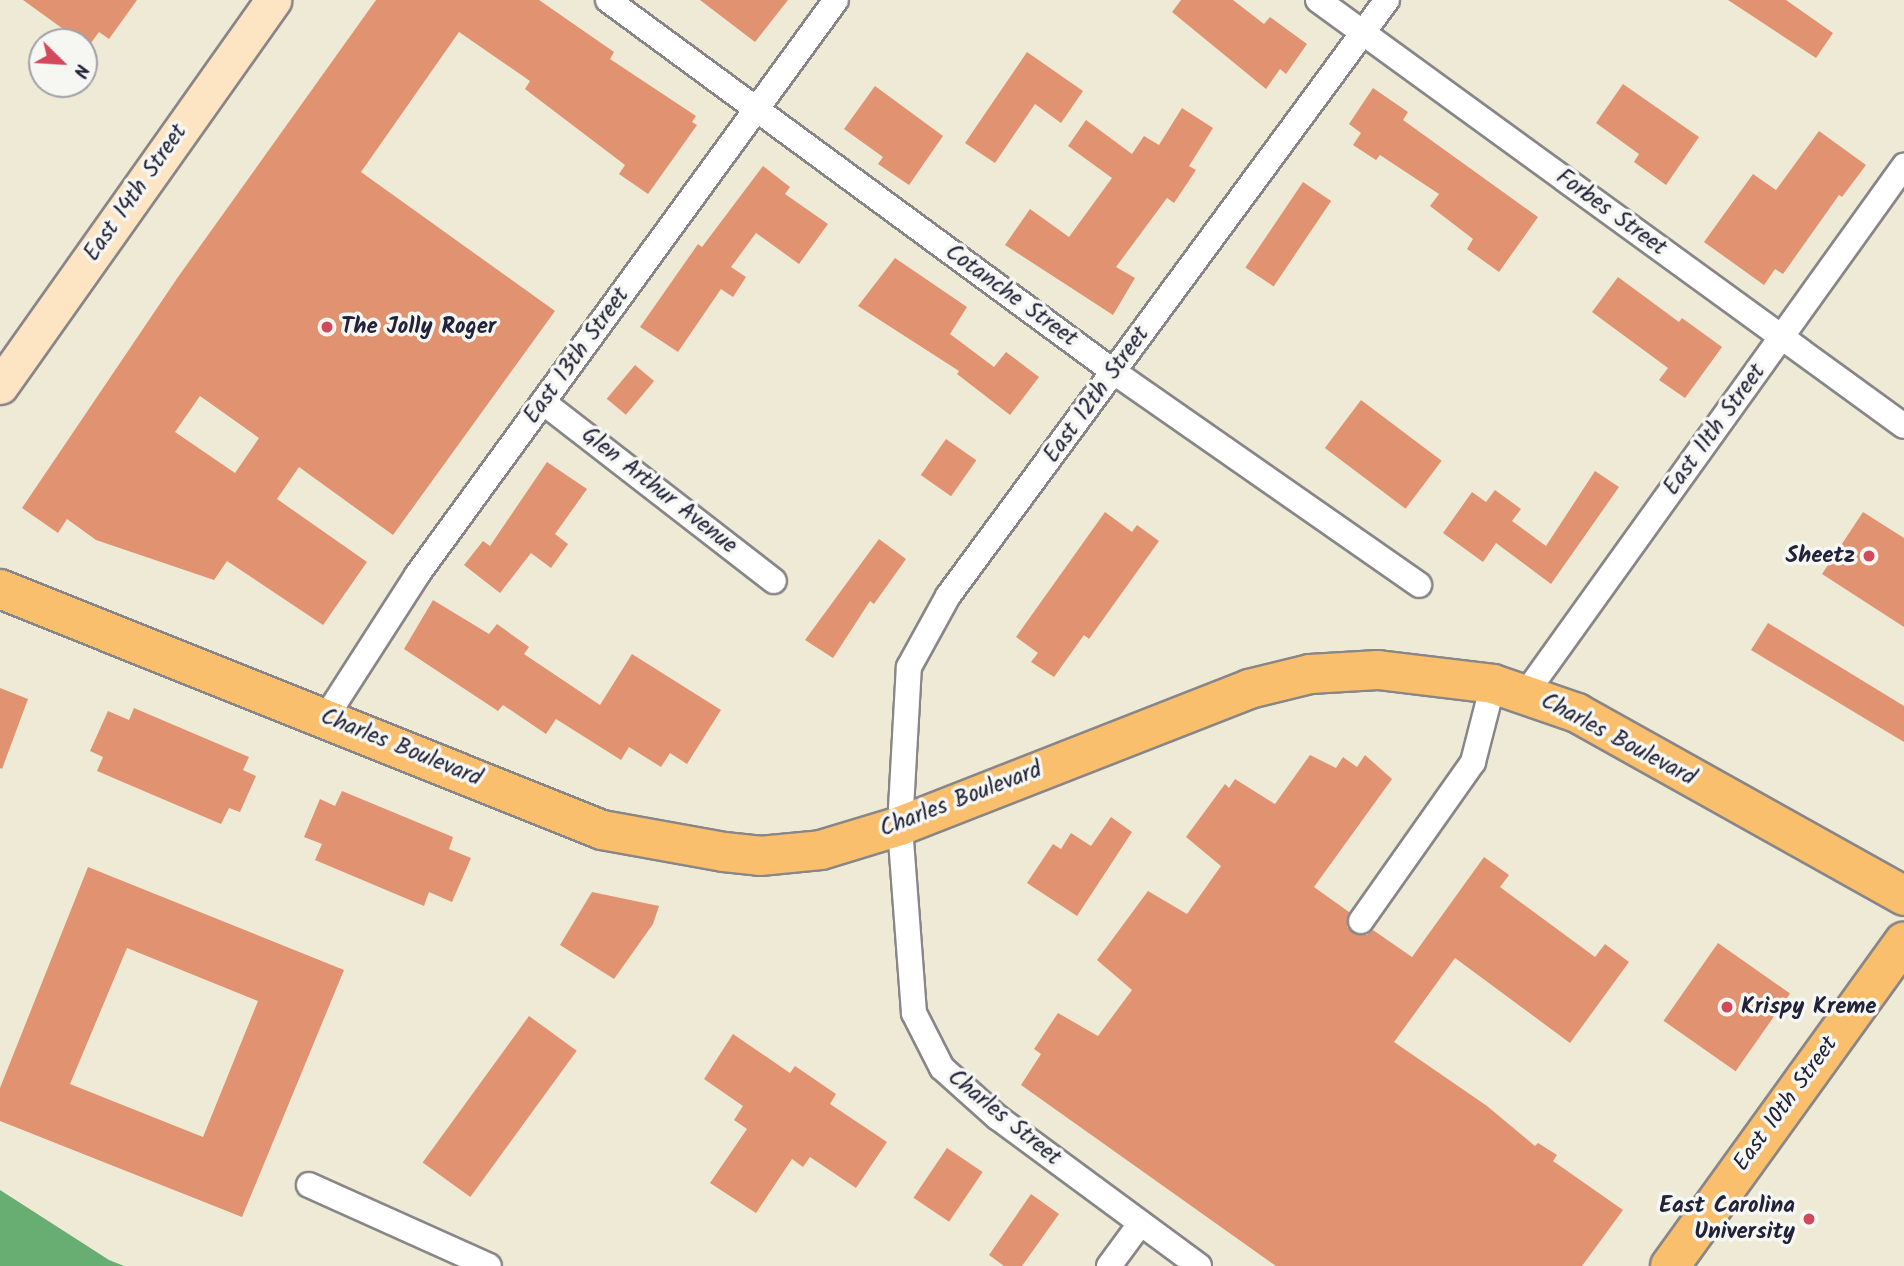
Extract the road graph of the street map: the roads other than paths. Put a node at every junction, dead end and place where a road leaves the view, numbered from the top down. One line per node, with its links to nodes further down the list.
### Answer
1 (273, 0): 11 (street, East 14th Street)
2 (608, 0): 7 (street, Cotanche Street)
3 (836, 0): 7 (street, East 13th Street)
4 (1318, 0): 6 (street, Forbes Street)
5 (1387, 0): 6 (street, East 12th Street)
6 (1364, 33): 9 (street, Forbes Street); 10 (street, East 12th Street)
7 (757, 110): 10 (street, Cotanche Street); 12 (street, East 13th Street)
8 (1904, 166): 9 (street, East 11th Street)
9 (1782, 337): 13 (street, Forbes Street); 17 (street, East 11th Street)
10 (1114, 372): 15 (street, Cotanche Street); 19 (street, East 12th Street)
11 (0, 386)
12 (544, 402): 14 (street, Glen Arthur Avenue); 18 (street, East 13th Street)
13 (1904, 426)
14 (774, 581)
15 (1419, 585)
16 (0, 589): 18 (main road, Charles Boulevard)
17 (1510, 689): 19 (main road, Charles Boulevard); 20 (main road, Charles Boulevard); 21 (street)
18 (326, 717): 19 (main road, Charles Boulevard)
19 (900, 826): 24 (street, Charles Street)
20 (1904, 896)
21 (1361, 921)
22 (1904, 942): 28 (main road, East 10th Street)
23 (310, 1185): 25 (street)
24 (1140, 1224): 26 (street); 27 (street, Charles Street)
25 (489, 1266)
26 (1109, 1266)
27 (1199, 1266)
28 (1670, 1266)

